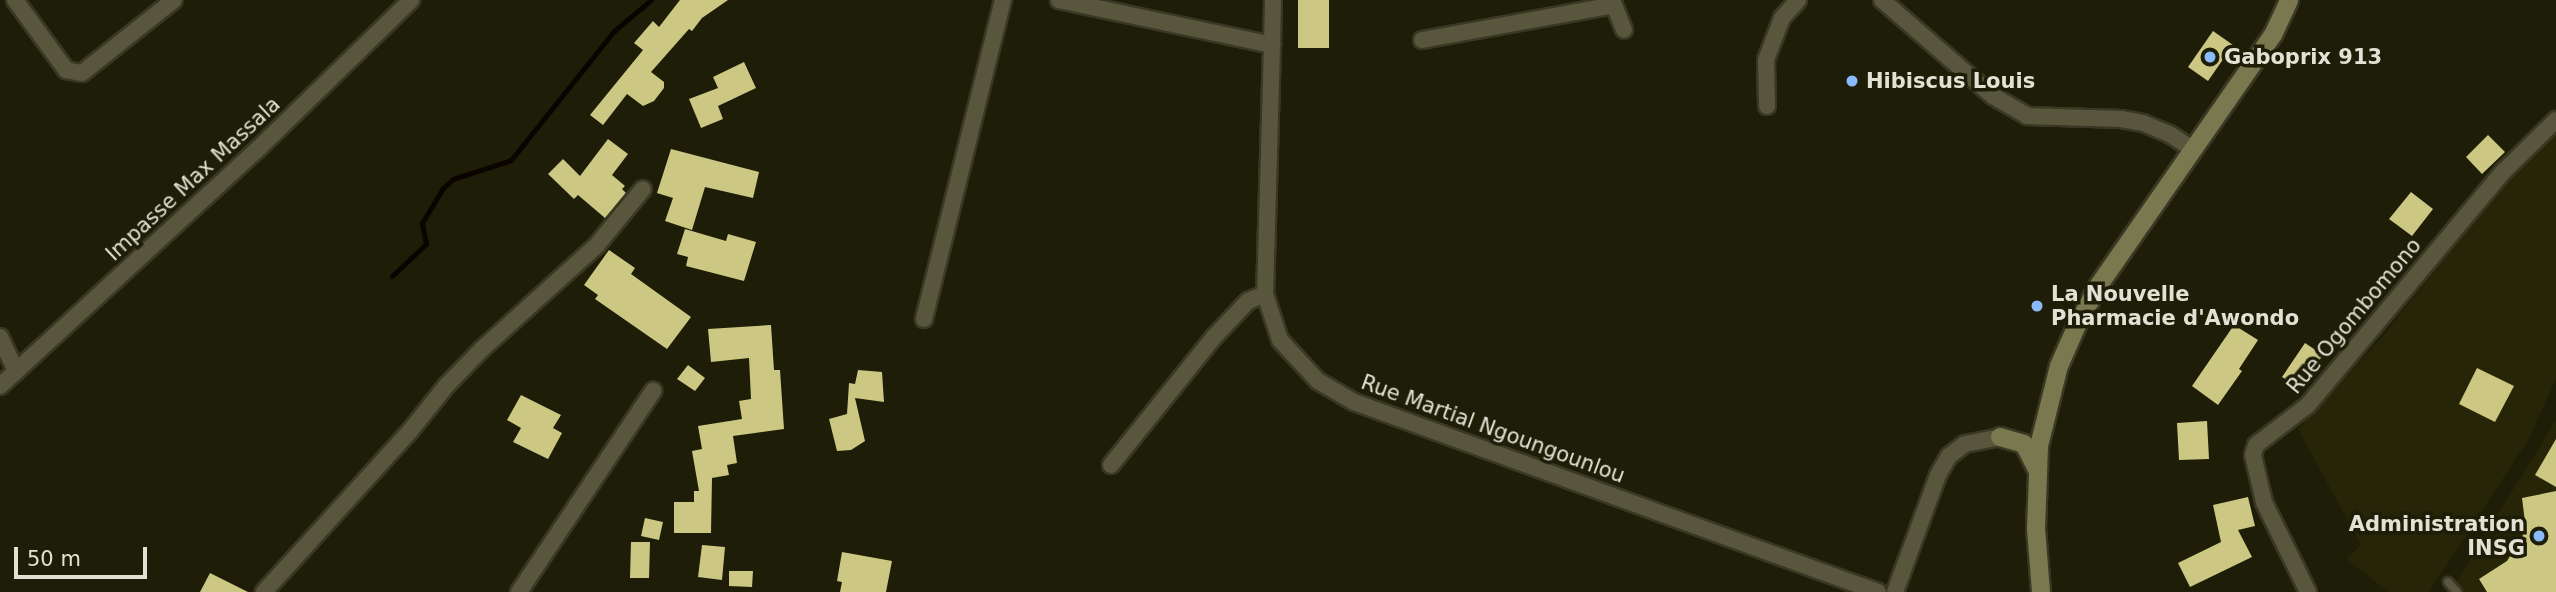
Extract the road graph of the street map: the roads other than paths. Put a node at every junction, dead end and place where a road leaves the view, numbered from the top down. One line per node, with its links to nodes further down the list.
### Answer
1 (15, 0): 2 (street)
2 (174, 0)
3 (411, 0): 21 (street, Impasse Max Massala)
4 (1003, 0): 19 (street)
5 (1059, 0): 13 (street)
6 (1273, 0): 13 (street, Rue Martial Ngoungounlou)
7 (1798, 0): 14 (street)
8 (1882, 0): 16 (street)
9 (2289, 0): 16 (main road)
10 (1613, 3): 11 (street); 12 (street)
11 (1624, 30)
12 (1422, 40)
13 (1272, 46): 18 (street, Rue Martial Ngoungounlou)
14 (1767, 106)
15 (2556, 120): 34 (street, Rue Ogombomono)
16 (2194, 150): 24 (main road)
17 (643, 189): 29 (street)
18 (1265, 294): 26 (street); 31 (street, Rue Martial Ngoungounlou)
19 (924, 319)
20 (0, 337): 21 (street)
21 (16, 371): 22 (street, Impasse Max Massala)
22 (0, 386)
23 (653, 391): 30 (street)
24 (2045, 415): 25 (main road); 27 (main road)
25 (2000, 437): 27 (main road); 32 (street)
26 (1111, 465)
27 (2038, 470): 33 (main road)
28 (2448, 582): 35 (lane)
29 (264, 592)
30 (519, 592)
31 (1878, 592)
32 (1895, 592)
33 (2041, 592)
34 (2308, 592)
35 (2457, 592)

